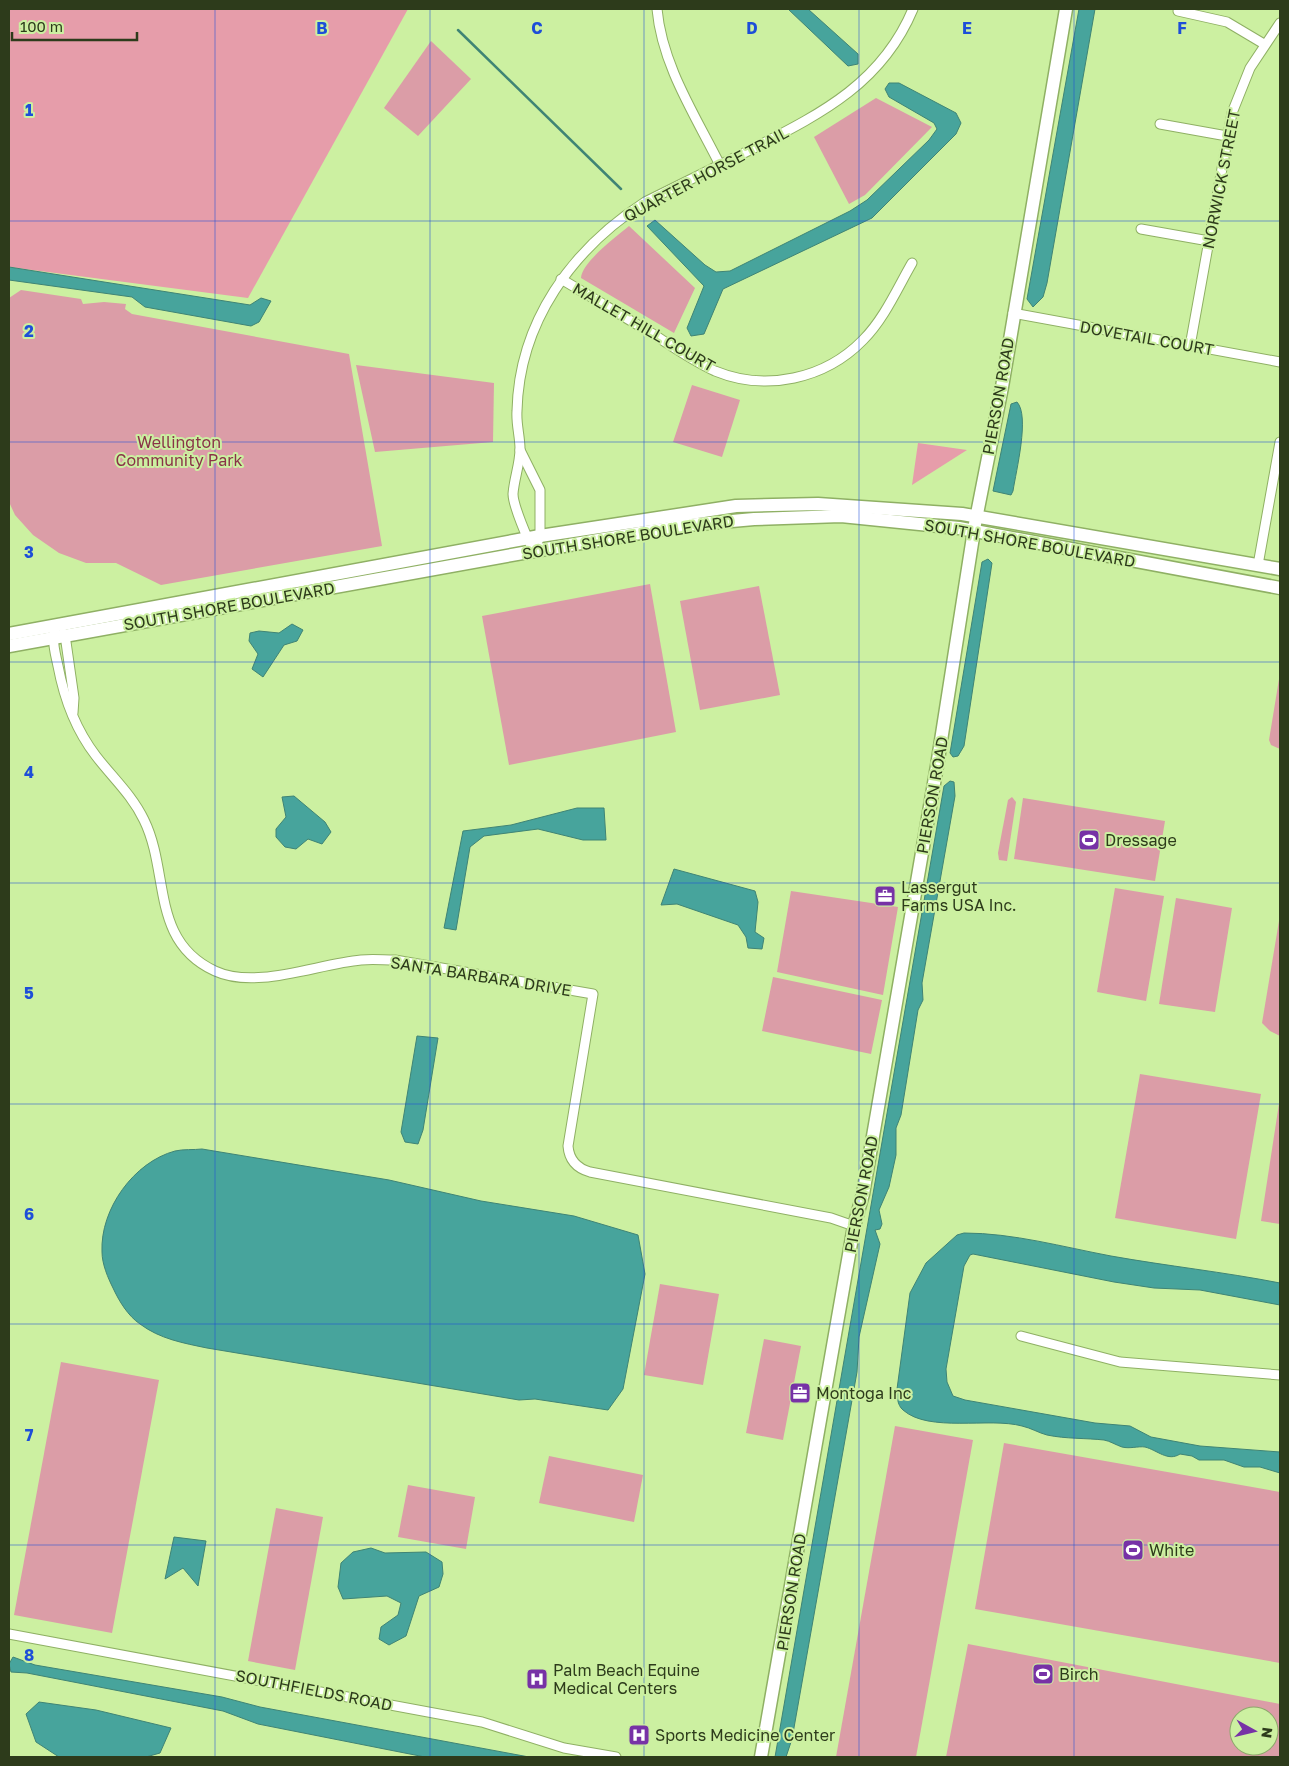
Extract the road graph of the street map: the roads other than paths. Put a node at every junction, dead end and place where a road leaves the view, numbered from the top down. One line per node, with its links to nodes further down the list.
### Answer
1 (657, 9): 9 (street)
2 (913, 9): 9 (street, QUARTER HORSE TRAIL)
3 (1066, 9): 14 (street, PIERSON ROAD)
4 (1178, 11): 6 (street)
5 (1280, 23): 6 (street, NORWICK STREET)
6 (1264, 44): 8 (street, NORWICK STREET)
7 (1160, 124): 8 (street)
8 (1228, 136): 11 (street, NORWICK STREET)
9 (720, 165): 13 (street, QUARTER HORSE TRAIL)
10 (1141, 229): 11 (street)
11 (1208, 241): 15 (street, NORWICK STREET)
12 (912, 263): 13 (street, MALLET HILL COURT)
13 (561, 279): 18 (street, QUARTER HORSE TRAIL)
14 (1013, 313): 15 (street, DOVETAIL COURT); 19 (street, PIERSON ROAD)
15 (1190, 346): 16 (street, DOVETAIL COURT)
16 (1280, 362)
17 (1280, 442): 24 (street)
18 (520, 450): 21 (street, QUARTER HORSE TRAIL); 22 (street, QUARTER HORSE TRAIL)
19 (976, 516): 20 (street, PIERSON ROAD); 21 (street, SOUTH SHORE BOULEVARD); 24 (street, SOUTH SHORE BOULEVARD)
20 (974, 531): 23 (street, SOUTH SHORE BOULEVARD); 26 (street, SOUTH SHORE BOULEVARD); 32 (street, PIERSON ROAD)
21 (540, 536): 22 (street, SOUTH SHORE BOULEVARD); 23 (street, QUARTER HORSE TRAIL)
22 (526, 539): 23 (street, QUARTER HORSE TRAIL); 29 (street, SOUTH SHORE BOULEVARD)
23 (534, 551): 29 (street, SOUTH SHORE BOULEVARD)
24 (1258, 565): 25 (street, SOUTH SHORE BOULEVARD); 26 (street)
25 (1280, 569): 27 (street)
26 (1229, 578): 27 (street, SOUTH SHORE BOULEVARD)
27 (1250, 582): 28 (street, SOUTH SHORE BOULEVARD)
28 (1280, 588)
29 (58, 633): 30 (street, SOUTH SHORE BOULEVARD); 31 (street, SOUTH SHORE BOULEVARD); 32 (street, SANTA BARBARA DRIVE)
30 (9, 634)
31 (9, 646)
32 (854, 1226): 37 (street, PIERSON ROAD)
33 (1021, 1336): 34 (street)
34 (1280, 1375)
35 (9, 1634): 36 (street, SOUTHFIELDS ROAD)
36 (616, 1757)
37 (762, 1757)

